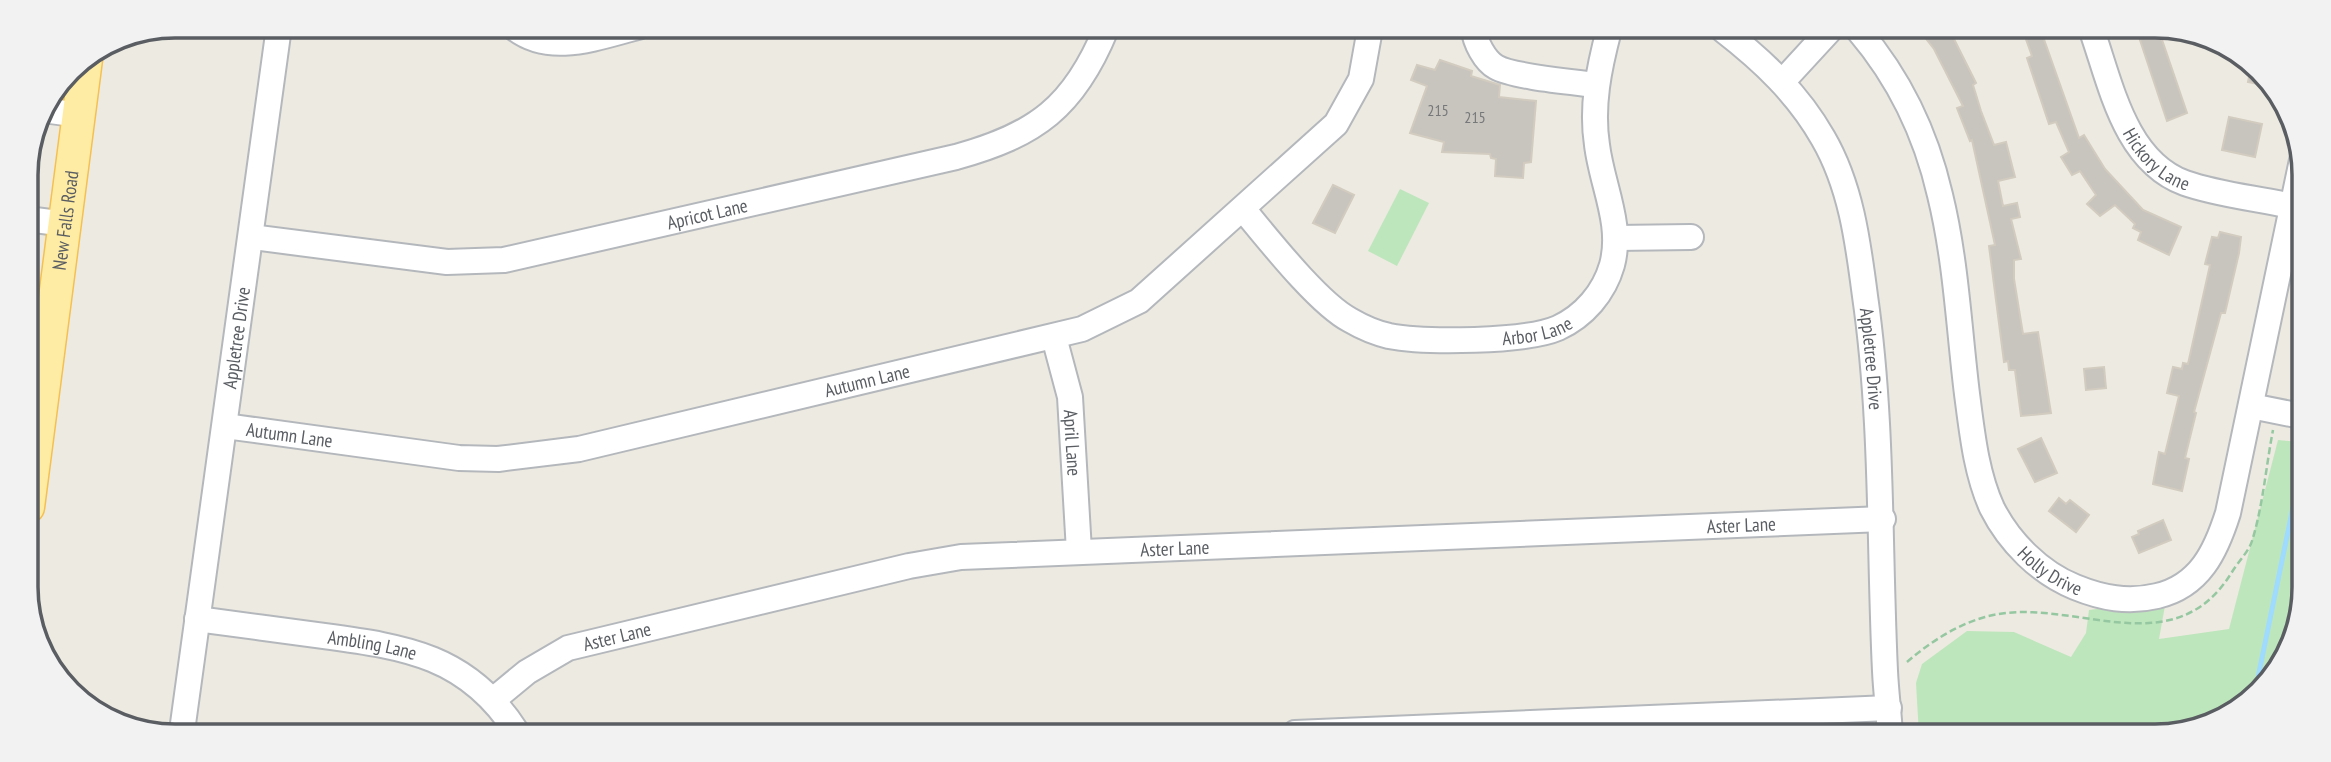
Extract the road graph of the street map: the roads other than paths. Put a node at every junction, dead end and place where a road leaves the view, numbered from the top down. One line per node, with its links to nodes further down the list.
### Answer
1 (278, 38): 22 (street, Appletree Drive)
2 (536, 38): 3 (street)
3 (594, 38)
4 (1102, 38): 22 (street, Apricot Lane)
5 (1368, 38): 19 (street, Autumn Lane)
6 (1474, 38): 14 (street)
7 (1607, 38): 14 (street, Arbor Lane)
8 (1733, 38): 13 (street, Appletree Drive)
9 (1822, 38): 13 (street)
10 (1863, 38): 28 (street, Holly Drive)
11 (2095, 38): 18 (street, Hickory Lane)
12 (85, 72): 16 (main road, New Falls Road)
13 (1783, 82): 31 (street, Appletree Drive)
14 (1596, 85): 24 (street, Arbor Lane)
15 (55, 112): 16 (street)
16 (80, 115): 21 (main road, New Falls Road)
17 (2292, 202): 18 (street, Holly Drive)
18 (2291, 206): 28 (street, Holly Drive)
19 (1243, 209): 24 (street, Arbor Lane); 26 (street, Autumn Lane)
20 (39, 221): 21 (street)
21 (66, 224): 25 (main road, New Falls Road)
22 (252, 237): 30 (street, Appletree Drive)
23 (1691, 237): 24 (street)
24 (1616, 239)
25 (40, 325): 27 (main road, New Falls Road)
26 (1054, 337): 30 (street, Autumn Lane); 32 (street, April Lane)
27 (39, 348)
28 (2251, 406): 29 (street)
29 (2292, 414)
30 (225, 426): 33 (street, Appletree Drive)
31 (1883, 519): 32 (street, Aster Lane); 35 (street, Appletree Drive)
32 (1079, 551): 34 (street, Aster Lane)
33 (197, 619): 34 (street, Ambling Lane); 38 (street, Appletree Drive)
34 (493, 700): 39 (street, Ambling Lane)
35 (1889, 708): 36 (street); 37 (street, Appletree Drive)
36 (1525, 723)
37 (1890, 723)
38 (183, 724)
39 (510, 724)

